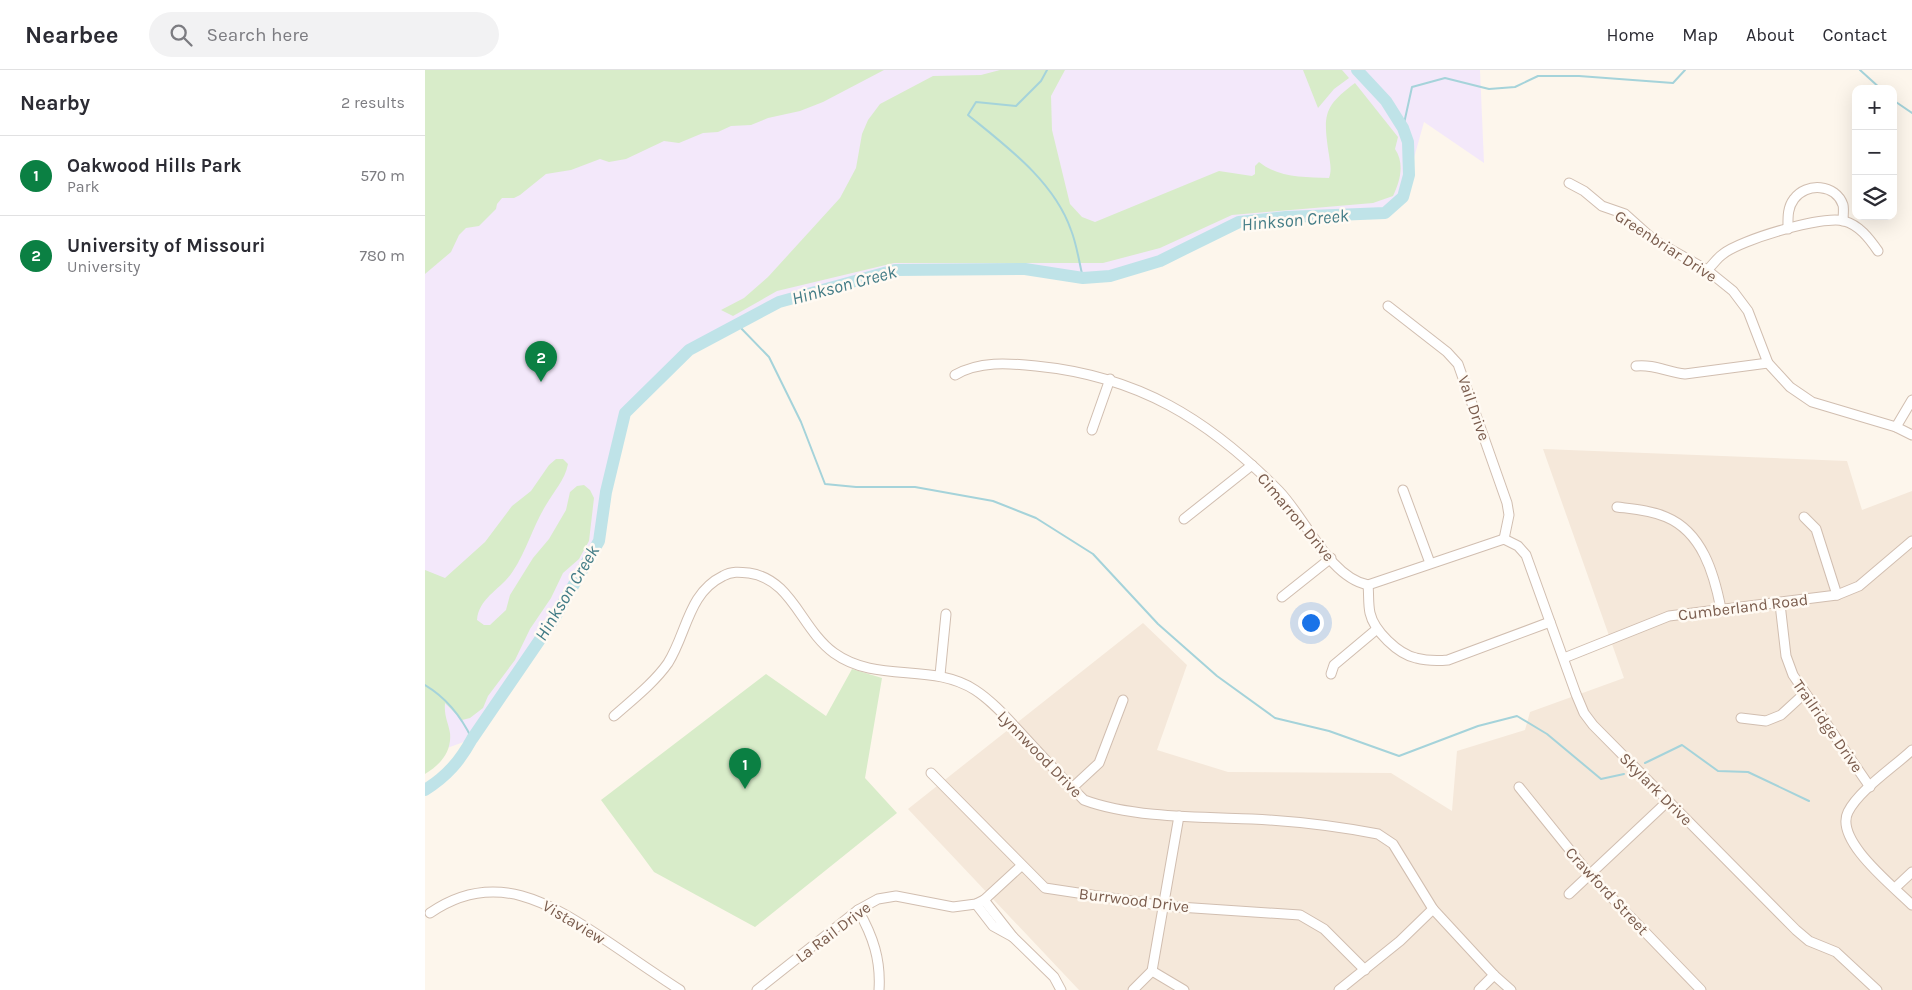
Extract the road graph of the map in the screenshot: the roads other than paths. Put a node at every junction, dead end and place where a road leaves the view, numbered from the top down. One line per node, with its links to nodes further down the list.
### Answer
1 (1569, 183): 5 (street, Greenbriar Drive)
2 (1843, 221): 3 (street); 3 (street); 4 (street)
3 (1788, 229): 5 (street)
4 (1877, 250)
5 (1707, 270): 7 (street, Greenbriar Drive)
6 (1388, 306): 20 (street, Vail Drive)
7 (1768, 363): 8 (street); 12 (street, Greenbriar Drive)
8 (1636, 366)
9 (955, 375): 10 (street, Cimarron Drive)
10 (1110, 380): 13 (street); 15 (street, Cimarron Drive)
11 (1912, 400): 12 (street)
12 (1896, 427): 14 (street, Greenbriar Drive)
13 (1092, 430)
14 (1912, 435)
15 (1252, 465): 19 (street); 22 (street, Cimarron Drive)
16 (1403, 490): 23 (street)
17 (1617, 507): 28 (street)
18 (1804, 517): 25 (street)
19 (1184, 519)
20 (1504, 539): 23 (street); 30 (street, Skylark Drive)
21 (1912, 540): 25 (street, Cumberland Road)
22 (1331, 558): 24 (street, Cimarron Drive); 26 (street)
23 (1430, 563): 24 (street)
24 (1368, 585): 31 (street)
25 (1837, 595): 27 (street, Cumberland Road)
26 (1282, 597)
27 (1780, 604): 28 (street, Cumberland Road); 35 (street, Trailridge Drive)
28 (1721, 608): 32 (street, Cumberland Road)
29 (946, 614): 34 (street)
30 (1550, 622): 31 (street); 32 (street, Skylark Drive)
31 (1377, 629): 33 (street)
32 (1564, 658): 44 (street, Skylark Drive)
33 (1331, 674)
34 (940, 675): 37 (street, Lynnwood Drive); 43 (street, Lynnwood Drive)
35 (1805, 693): 38 (street); 42 (street, Trailridge Drive)
36 (1123, 700): 43 (street)
37 (614, 716)
38 (1741, 718)
39 (1912, 750): 42 (street)
40 (931, 773): 46 (street, Burrwood Drive)
41 (1519, 787): 48 (street, Crawford Street)
42 (1871, 787): 49 (street)
43 (1072, 788): 45 (street, Lynnwood Drive)
44 (1668, 801): 48 (street); 70 (street, Skylark Drive)
45 (1179, 816): 53 (street); 54 (street, Lynnwood Drive)
46 (1021, 866): 51 (street); 53 (street, Burrwood Drive)
47 (1912, 872): 49 (street)
48 (1590, 875): 50 (street); 69 (street, Crawford Street)
49 (1895, 888): 52 (street)
50 (1569, 894)
51 (980, 902): 55 (street, La Rail Drive); 63 (street)
52 (1912, 905)
53 (1164, 906): 57 (street, Burrwood Drive); 58 (street)
54 (1433, 909): 57 (street); 59 (street, Lynnwood Drive)
55 (858, 910): 61 (street, La Rail Drive); 62 (street)
56 (430, 913): 60 (street, Vistaview)
57 (1365, 970): 66 (street)
58 (1152, 971): 64 (street); 65 (street)
59 (1494, 975): 67 (street); 68 (street, Lynnwood Drive)
60 (680, 990)
61 (757, 990)
62 (879, 990)
63 (1061, 990)
64 (1133, 990)
65 (1184, 990)
66 (1339, 990)
67 (1479, 990)
68 (1511, 990)
69 (1701, 990)
70 (1877, 990)

